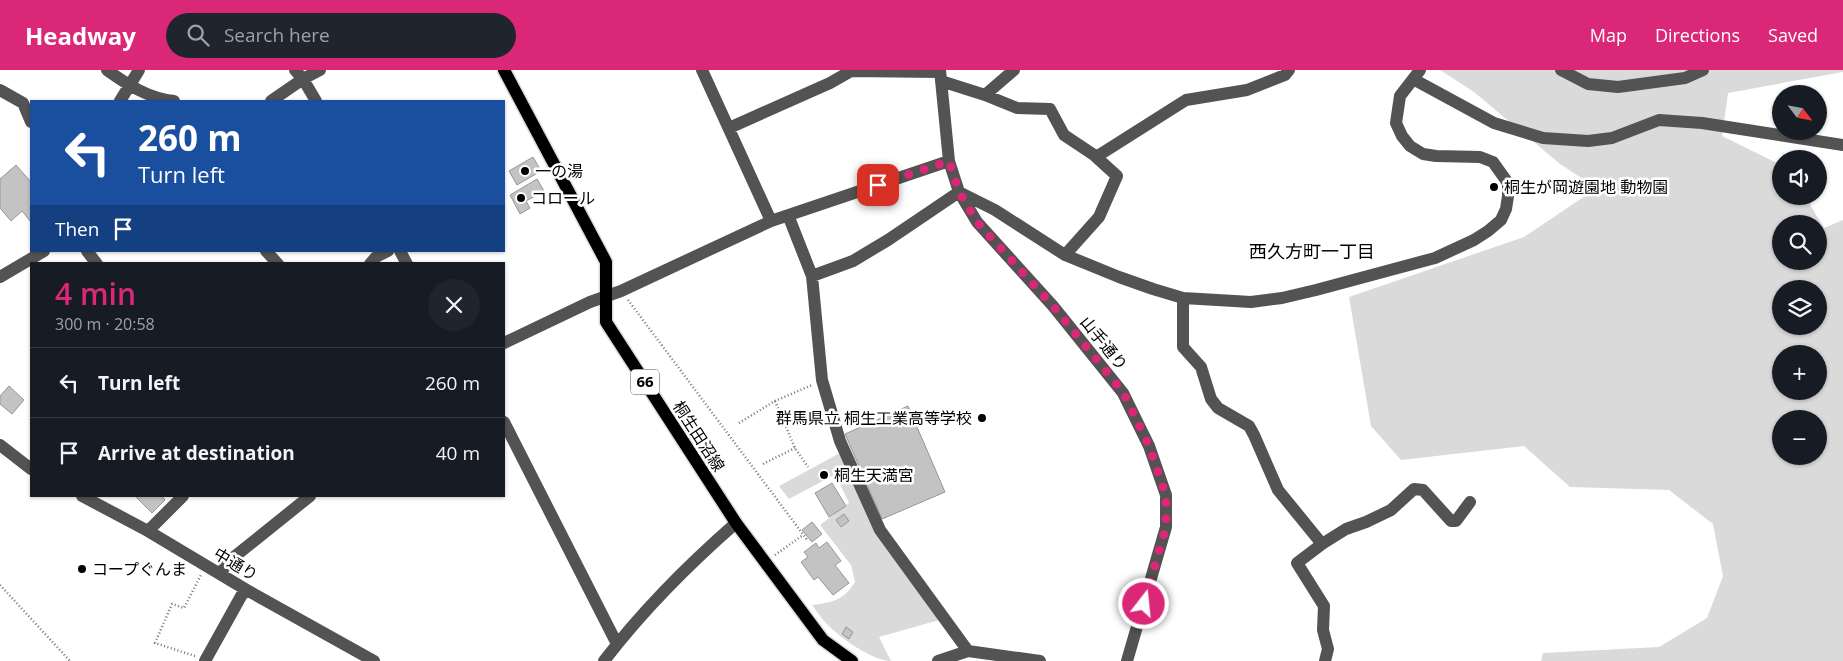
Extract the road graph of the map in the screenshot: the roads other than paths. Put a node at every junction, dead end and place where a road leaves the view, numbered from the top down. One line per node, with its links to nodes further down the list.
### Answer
1 (107, 70): 13 (street)
2 (139, 70): 13 (street)
3 (320, 70): 12 (street)
4 (504, 70): 38 (main road, 桐生田沼線 / 66)
5 (702, 70): 21 (street)
6 (1014, 70): 15 (street)
7 (1289, 70): 23 (street)
8 (1561, 70): 9 (street)
9 (1703, 70)
10 (940, 74): 15 (street); 21 (street); 24 (street, 山手通り)
11 (1416, 74): 22 (street); 39 (street)
12 (299, 75): 18 (street); 19 (street)
13 (129, 86): 16 (street); 17 (street)
14 (0, 90): 20 (street)
15 (986, 95): 23 (street)
16 (121, 100)
17 (163, 100)
18 (272, 100)
19 (315, 100)
20 (30, 120)
21 (729, 128): 27 (street)
22 (1843, 145)
23 (1096, 157): 32 (street)
24 (949, 161): 25 (street, 山手通り); 26 (street)
25 (959, 192): 32 (street); 36 (street); 61 (street, 山手通り)
26 (788, 215): 27 (street); 36 (street)
27 (771, 221): 38 (street)
28 (42, 252): 37 (street)
29 (87, 252): 34 (street)
30 (267, 252): 35 (street)
31 (385, 252): 33 (street)
32 (1065, 254): 39 (street)
33 (372, 257)
34 (95, 262)
35 (276, 262)
36 (812, 276): 54 (street)
37 (0, 277)
38 (606, 298): 40 (street); 48 (main road, 桐生田沼線 / 66)
39 (1183, 298): 50 (street)
40 (505, 343)
41 (505, 424): 53 (street)
42 (0, 445): 43 (street)
43 (30, 468)
44 (84, 497): 49 (street, 中通り)
45 (181, 497): 49 (street)
46 (309, 497): 51 (street)
47 (1470, 502): 50 (street)
48 (736, 522): 53 (street); 58 (main road, 桐生田沼線 / 66)
49 (148, 531): 51 (street, 中通り)
50 (1322, 544): 62 (street)
51 (220, 574): 52 (street, 中通り)
52 (245, 589): 55 (street); 56 (street, 中通り)
53 (617, 644): 57 (street)
54 (968, 651): 59 (street); 60 (street)
55 (205, 660)
56 (374, 661)
57 (604, 661)
58 (852, 661)
59 (938, 661)
60 (1040, 661)
61 (1127, 661)
62 (1325, 661)

